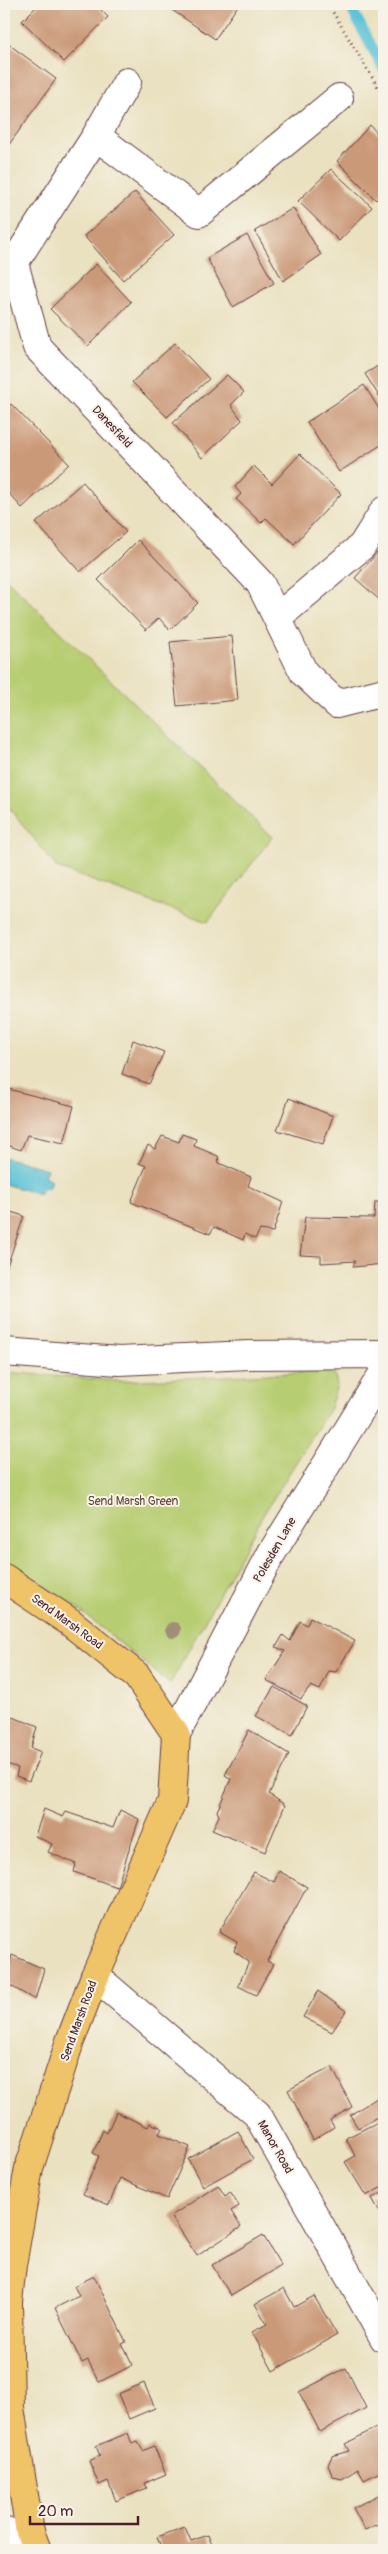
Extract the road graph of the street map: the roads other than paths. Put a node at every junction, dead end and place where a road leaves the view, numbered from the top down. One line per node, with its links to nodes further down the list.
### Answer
1 (127, 82): 3 (street, Danesfield)
2 (339, 98): 3 (street)
3 (96, 136): 5 (street, Danesfield)
4 (384, 511): 5 (street)
5 (278, 617): 6 (street, Danesfield)
6 (384, 692)
7 (4, 1352): 8 (street)
8 (384, 1354)
9 (384, 1372): 11 (street, Polesden Lane)
10 (4, 1578): 11 (main road, Send Marsh Road)
11 (176, 1734): 12 (main road, Send Marsh Road)
12 (95, 1976): 13 (main road, Send Marsh Road); 14 (street, Manor Road)
13 (8, 2264): 15 (main road, Send Marsh Road)
14 (384, 2338)
15 (24, 2538)

